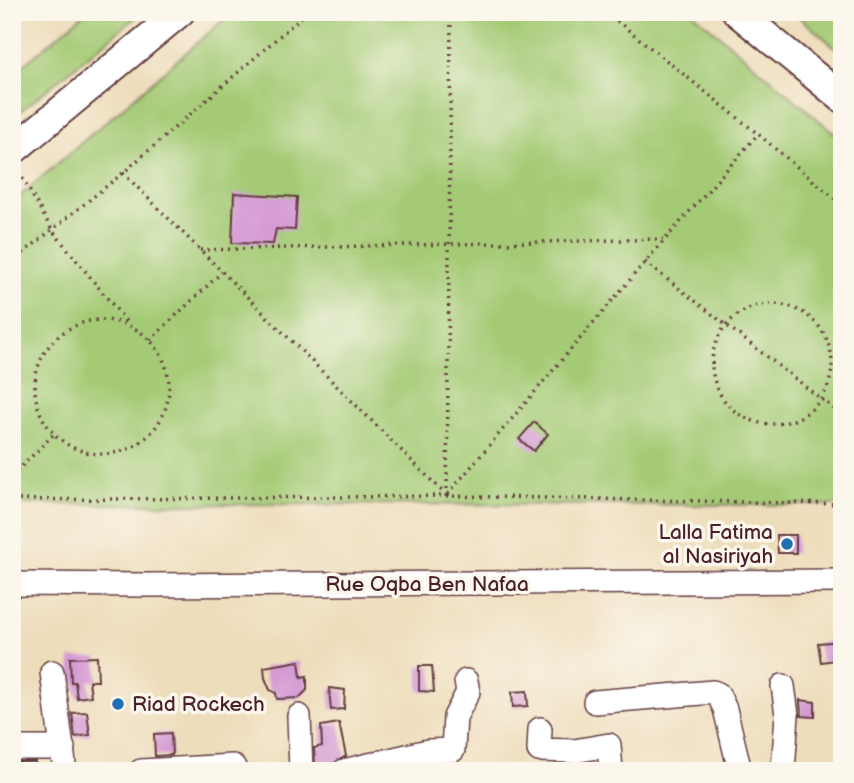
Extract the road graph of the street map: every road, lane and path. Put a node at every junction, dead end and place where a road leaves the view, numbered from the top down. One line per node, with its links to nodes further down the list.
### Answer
1 (180, 12): 10 (main road)
2 (307, 12): 11 (path)
3 (451, 12): 15 (path)
4 (547, 12): 7 (path)
5 (606, 12): 7 (path)
6 (737, 12): 8 (main road)
7 (614, 19): 9 (path)
8 (842, 98)
9 (758, 134): 12 (path); 14 (path)
10 (16, 161): 13 (path)
11 (124, 173): 13 (path); 16 (path)
12 (842, 205)
13 (52, 230): 17 (path); 21 (path)
14 (665, 239): 15 (path); 18 (path)
15 (451, 243): 16 (path); 27 (path)
16 (200, 250): 19 (path)
17 (12, 262)
18 (645, 262): 20 (path); 27 (path)
19 (222, 272): 22 (path); 27 (path)
20 (726, 324): 23 (path); 23 (path); 23 (path)
21 (131, 326): 22 (path); 25 (path)
22 (150, 340): 25 (path)
23 (821, 398): 24 (path)
24 (842, 415)
25 (54, 434): 26 (path)
26 (12, 476)
27 (447, 496): 28 (path); 29 (path)
28 (12, 500)
29 (842, 504)
30 (842, 581): 31 (street, Rue Oqba Ben Nafaa)
31 (12, 584)
32 (52, 672): 39 (street)
33 (466, 681): 43 (street)
34 (783, 686): 46 (street)
35 (595, 702): 45 (street)
36 (299, 716): 42 (street)
37 (540, 729): 44 (street)
38 (12, 748): 39 (street)
39 (64, 759)
40 (141, 771): 41 (street)
41 (236, 771)
42 (301, 771)
43 (344, 771)
44 (611, 771)
45 (740, 771)
46 (783, 771)

